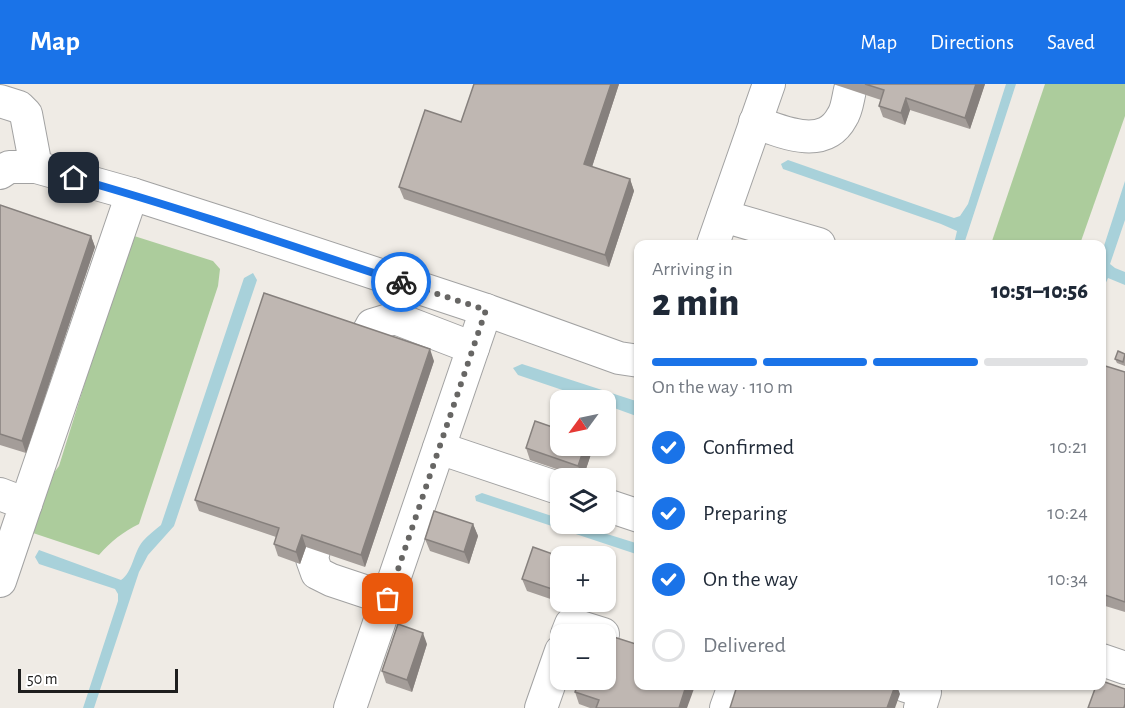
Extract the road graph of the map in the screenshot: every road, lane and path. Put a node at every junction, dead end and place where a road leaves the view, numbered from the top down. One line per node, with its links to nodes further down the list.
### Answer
1 (769, 84): 4 (lane)
2 (850, 90): 4 (lane)
3 (0, 101): 5 (lane)
4 (756, 122): 8 (lane)
5 (36, 167): 6 (lane); 7 (lane)
6 (0, 173)
7 (132, 194): 10 (lane); 16 (lane)
8 (718, 230): 9 (lane)
9 (790, 240)
10 (486, 310): 12 (lane); 13 (lane)
11 (364, 338): 12 (lane)
12 (473, 348): 14 (lane)
13 (634, 360)
14 (439, 448): 15 (lane); 21 (lane)
15 (550, 485)
16 (13, 499): 20 (lane)
17 (616, 508): 18 (lane)
18 (634, 514)
19 (314, 550): 21 (lane)
20 (0, 581)
21 (388, 599): 25 (lane)
22 (550, 682): 26 (lane)
23 (733, 690): 27 (lane)
24 (919, 690): 28 (lane)
25 (350, 708)
26 (541, 708)
27 (726, 708)
28 (920, 708)

